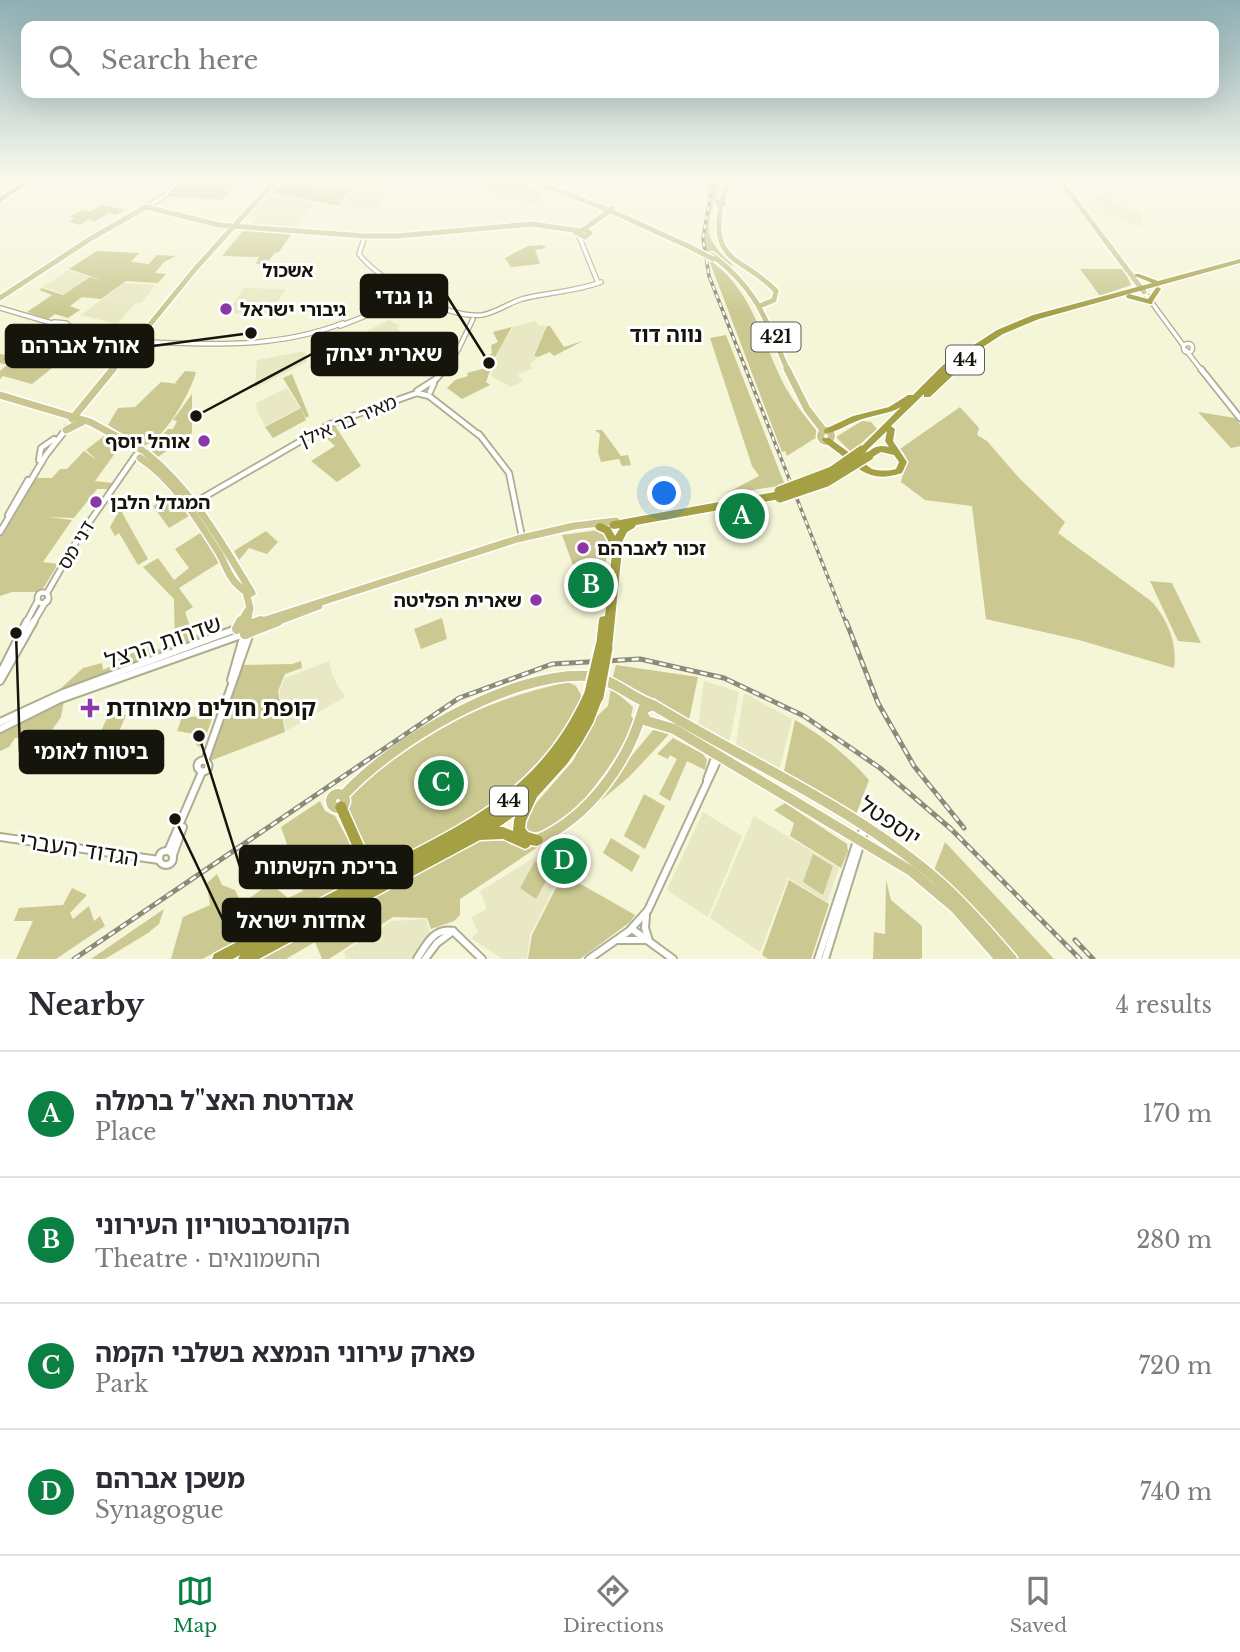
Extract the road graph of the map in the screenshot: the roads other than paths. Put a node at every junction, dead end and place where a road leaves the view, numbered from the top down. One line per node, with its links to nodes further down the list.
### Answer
1 (119, 225): 20 (main road)
2 (214, 225): 8 (main road)
3 (237, 225): 8 (main road)
4 (592, 225): 11 (main road)
5 (641, 225): 13 (main road, 421, bridge)
6 (716, 225): 21 (main road)
7 (1096, 225): 15 (main road)
8 (233, 229): 12 (main road); 24 (main road)
9 (480, 229): 10 (main road); 11 (main road); 12 (main road); 12 (main road)
10 (474, 235)
11 (582, 235): 22 (street)
12 (366, 238): 19 (street)
13 (712, 257): 21 (main road, 421); 38 (main road, 421)
14 (1240, 263): 16 (highway, 44)
15 (1135, 275): 16 (highway); 17 (main road); 18 (highway)
16 (1161, 286): 17 (highway); 17 (highway, 44)
17 (1146, 293): 18 (highway); 18 (highway, 44); 25 (street)
18 (1128, 294): 29 (highway, 44); 37 (highway, 44)
19 (414, 295): 22 (street); 24 (street)
20 (0, 303): 23 (street)
21 (765, 303): 38 (main road, 421)
22 (477, 317): 30 (street)
23 (60, 325): 24 (street); 24 (street)
24 (138, 341): 32 (main road); 34 (main road)
25 (1186, 345): 26 (street); 27 (street)
26 (1186, 350): 27 (street); 28 (street)
27 (1193, 351): 28 (street)
28 (1193, 358): 35 (street)
29 (939, 374): 38 (highway); 39 (highway, 44)
30 (426, 391): 45 (street, מאיר בר אילן); 51 (street)
31 (0, 397): 33 (main road)
32 (83, 405): 33 (main road); 34 (main road)
33 (63, 414): 34 (main road); 36 (main road)
34 (76, 418): 36 (main road); 42 (main road)
35 (1240, 418)
36 (66, 428): 40 (street)
37 (891, 429): 41 (highway, 44); 43 (highway)
38 (827, 435): 39 (highway); 43 (highway, 421)
39 (878, 436): 41 (highway, 44)
40 (49, 448): 49 (street); 49 (street)
41 (866, 453): 43 (highway); 44 (highway, bridge)
42 (140, 455): 45 (main road); 54 (street, דני מס)
43 (877, 472)
44 (780, 495): 46 (highway); 47 (highway)
45 (191, 505): 53 (main road)
46 (636, 522): 47 (highway); 52 (highway, 44)
47 (616, 524): 48 (main road, שדרות הרצל); 50 (main road, שדרות הרצל); 52 (highway)
48 (600, 527): 50 (main road, שדרות הרצל); 52 (highway)
49 (0, 530)
50 (554, 530): 51 (main road, שדרות הרצל)
51 (522, 537): 57 (main road, שדרות הרצל)
52 (615, 544): 58 (highway, 44); 58 (highway, 44)
53 (237, 578): 57 (main road); 57 (main road)
54 (47, 593): 55 (street); 56 (street)
55 (46, 601): 56 (street); 60 (street)
56 (37, 602): 59 (street)
57 (246, 629): 66 (street, שדרות הרצל); 68 (street, שדרות הרצל); 78 (street)
58 (604, 647): 62 (highway, 44, bridge)
59 (0, 674)
60 (0, 681)
61 (622, 691): 63 (main road); 65 (main road); 72 (main road)
62 (594, 695): 71 (highway, 44); 81 (highway, 44)
63 (650, 704): 64 (main road); 65 (main road)
64 (660, 710): 67 (main road); 70 (main road)
65 (643, 714): 67 (main road); 69 (main road)
66 (0, 722)
67 (652, 722): 69 (main road); 70 (main road)
68 (0, 729)
69 (636, 735): 77 (main road)
70 (720, 752): 73 (main road, יוספטל); 76 (main road, יוספטל); 83 (street)
71 (536, 790): 75 (highway, 44); 77 (highway)
72 (342, 801): 80 (highway)
73 (864, 828): 76 (street); 98 (main road, יוספטל)
74 (0, 836): 79 (street, הגדוד העברי)
75 (474, 837): 77 (highway); 82 (highway, 44)
76 (861, 839): 95 (street); 96 (street); 97 (main road, יוספטל)
77 (537, 841)
78 (170, 853): 79 (street); 79 (street)
79 (159, 860)
80 (365, 863): 81 (highway); 82 (highway)
81 (391, 868): 82 (highway, 44)
82 (360, 890): 88 (highway, 44); 89 (highway, 44)
83 (648, 910): 84 (street); 86 (street)
84 (632, 929): 86 (street); 87 (street)
85 (453, 931): 90 (street); 91 (street); 92 (street)
86 (649, 941): 87 (street); 94 (street)
87 (613, 943): 93 (street)
88 (219, 959)
89 (245, 959)
90 (418, 959)
91 (425, 959)
92 (482, 959)
93 (589, 959)
94 (673, 959)
95 (818, 959)
96 (825, 959)
97 (1000, 959)
98 (1012, 959)

